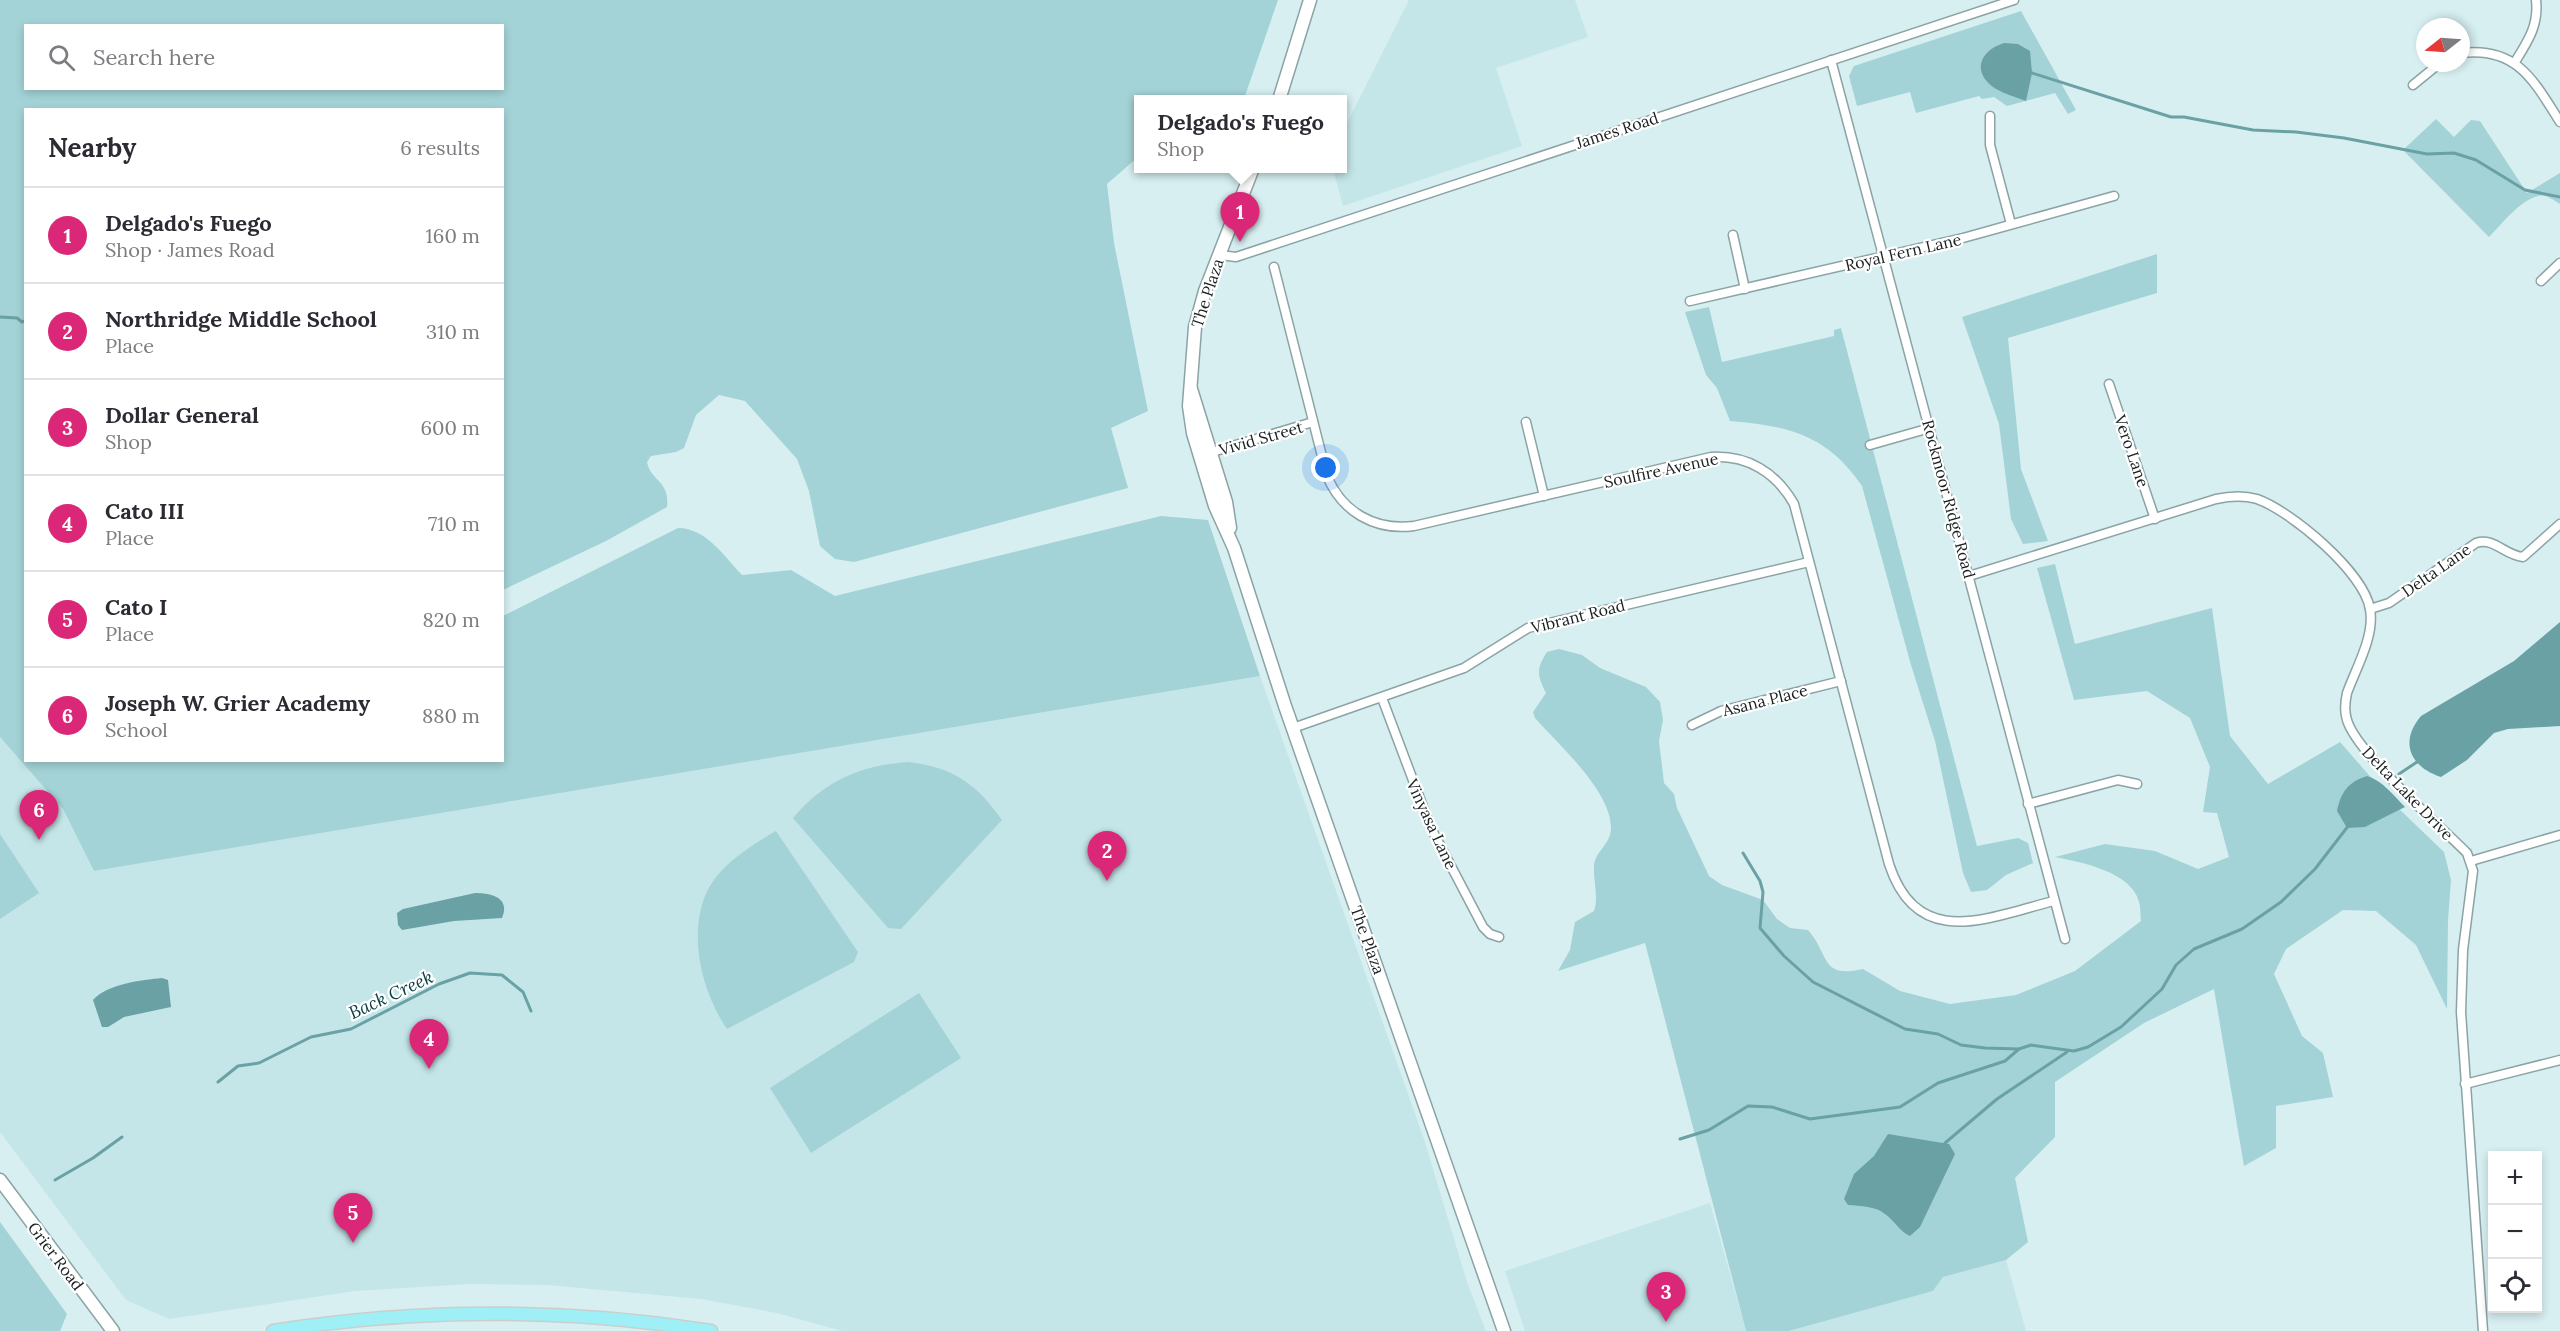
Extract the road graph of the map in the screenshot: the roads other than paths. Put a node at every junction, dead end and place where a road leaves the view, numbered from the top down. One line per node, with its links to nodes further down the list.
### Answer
1 (1310, 0): 9 (street)
2 (2014, 0): 5 (street, James Road)
3 (2536, 0): 6 (street)
4 (2470, 52): 6 (street)
5 (1831, 60): 16 (street, James Road); 17 (street, Rockmoor Ridge Road)
6 (2515, 62): 11 (street)
7 (2429, 72): 8 (street)
8 (2413, 85)
9 (1280, 95)
10 (1990, 116): 14 (street)
11 (2560, 122)
12 (1251, 173): 16 (street, The Plaza)
13 (2114, 196): 14 (street, Royal Fern Lane)
14 (2011, 224): 17 (street, Royal Fern Lane)
15 (1733, 235): 21 (street)
16 (1220, 255): 24 (street, The Plaza)
17 (1883, 257): 21 (street, Royal Fern Lane); 27 (street, Rockmoor Ridge Road)
18 (2560, 263): 20 (street)
19 (1274, 267): 26 (street, Soulfire Avenue)
20 (2541, 281)
21 (1745, 289): 22 (street, Royal Fern Lane)
22 (1690, 301)
23 (2109, 384): 31 (street, Vero Lane)
24 (1190, 388): 29 (street, The Plaza); 33 (street, The Plaza)
25 (1526, 422): 30 (street)
26 (1313, 423): 29 (street, Vivid Street); 30 (street, Soulfire Avenue)
27 (1930, 428): 28 (street); 35 (street, Rockmoor Ridge Road)
28 (1870, 445)
29 (1209, 453): 33 (street, The Plaza)
30 (1544, 496): 34 (street, Soulfire Avenue)
31 (2155, 519): 35 (street); 36 (street)
32 (2560, 524): 36 (street, Delta Lane)
33 (1234, 548): 40 (street, The Plaza)
34 (1809, 562): 37 (street, Soulfire Avenue); 38 (street, Vibrant Road)
35 (1969, 576): 42 (street, Rockmoor Ridge Road)
36 (2370, 609): 44 (street, Delta Lake Drive)
37 (1841, 681): 39 (street, Asana Place); 45 (street, Soulfire Avenue)
38 (1382, 698): 40 (street, Vibrant Road); 46 (street, Vinyasa Lane)
39 (1692, 725)
40 (1293, 728): 54 (street, The Plaza)
41 (2137, 784): 42 (street)
42 (2028, 804): 45 (street, Rockmoor Ridge Road)
43 (2560, 835): 44 (street)
44 (2471, 861): 49 (street)
45 (2054, 900): 47 (street, Rockmoor Ridge Road)
46 (1499, 937)
47 (2065, 939)
48 (2560, 1060): 49 (street)
49 (2465, 1084): 55 (street)
50 (0, 1180): 51 (street, Grier Road)
51 (113, 1331)
52 (273, 1331): 53 (main road)
53 (711, 1331)
54 (1504, 1331)
55 (2483, 1331)

